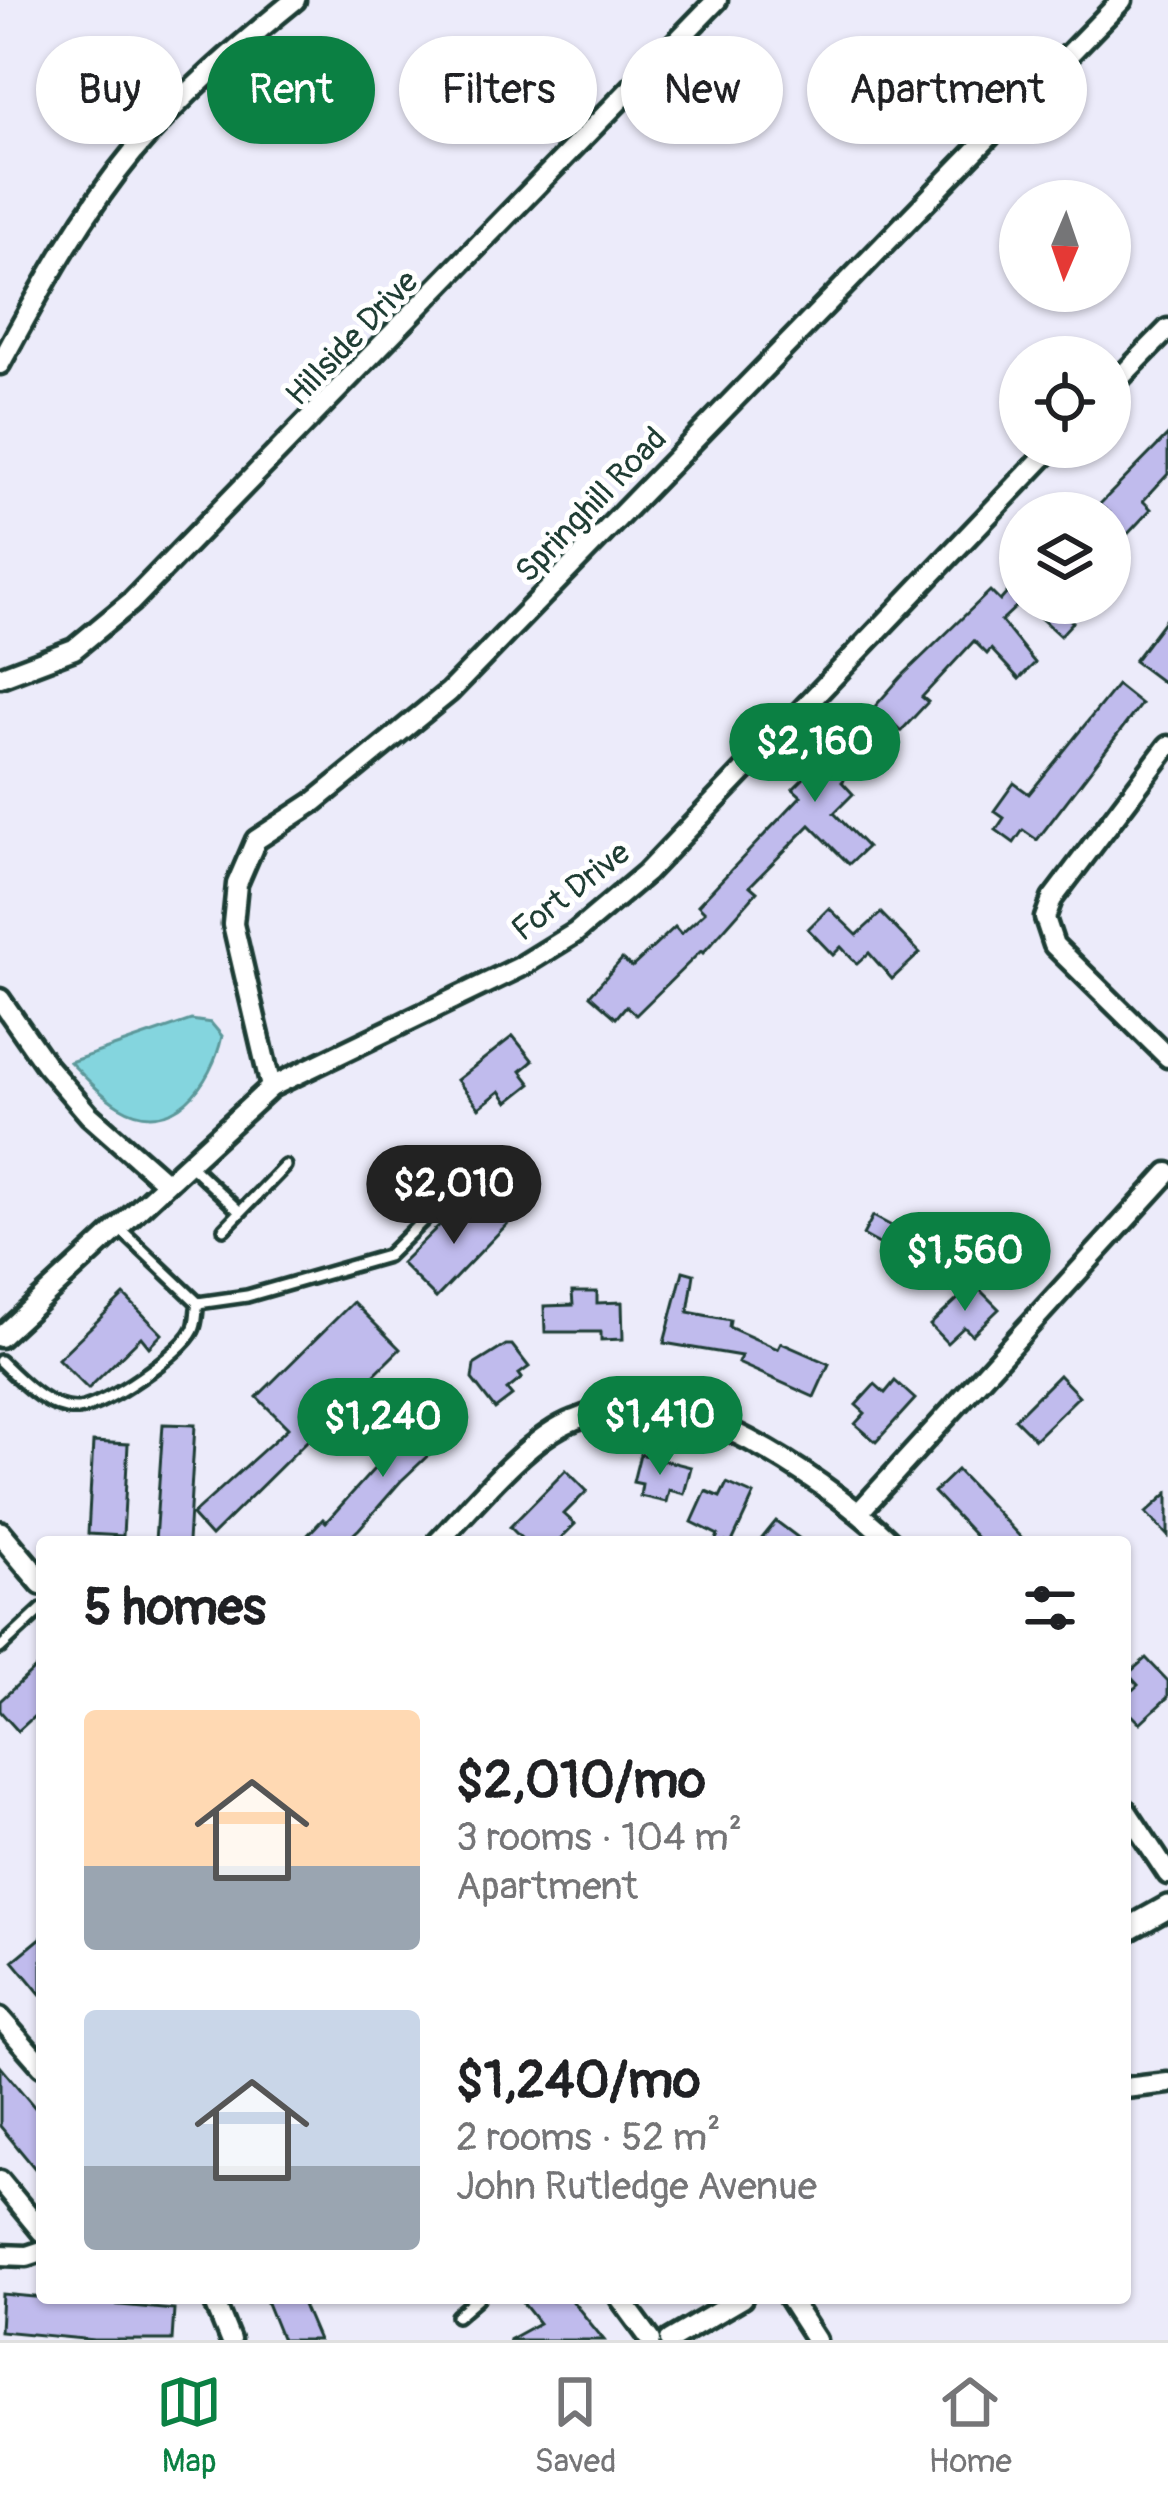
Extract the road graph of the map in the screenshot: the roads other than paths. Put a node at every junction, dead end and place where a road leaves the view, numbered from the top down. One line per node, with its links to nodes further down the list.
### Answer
1 (295, 0): 5 (street)
2 (717, 0): 8 (street, Hillside Drive)
3 (1122, 0): 12 (street, Springhill Road)
4 (1168, 329): 6 (street)
5 (0, 364)
6 (1131, 367)
7 (1033, 468): 12 (street, Fort Drive)
8 (0, 677)
9 (1168, 746): 11 (street)
10 (0, 999): 16 (street)
11 (1168, 1057)
12 (271, 1088): 13 (street, Fort Drive)
13 (187, 1162): 16 (street, Fort Drive); 18 (lane)
14 (285, 1166): 18 (lane)
15 (1168, 1173): 24 (street)
16 (165, 1182): 19 (street, Fort Drive)
17 (457, 1187): 21 (lane)
18 (240, 1212): 20 (lane)
19 (118, 1226): 21 (lane); 22 (street, Fort Drive)
20 (224, 1229)
21 (198, 1303): 23 (lane)
22 (0, 1336)
23 (0, 1361)
24 (860, 1511): 26 (street); 27 (street)
25 (0, 1533): 28 (street)
26 (444, 1536)
27 (885, 1536)
28 (36, 1576)
29 (36, 1615): 30 (lane)
30 (0, 1648)
31 (1131, 1818): 32 (street)
32 (1168, 1874)
33 (1168, 1907): 34 (street)
34 (1131, 1928)
35 (0, 2018): 36 (street)
36 (36, 2059)
37 (1168, 2083): 38 (street)
38 (1131, 2087)
39 (0, 2181): 40 (street)
40 (36, 2225)
41 (0, 2255): 42 (street)
42 (36, 2255)
43 (215, 2304): 49 (street)
44 (471, 2304): 48 (lane)
45 (624, 2304): 50 (street)
46 (732, 2304): 51 (street)
47 (793, 2304): 52 (street)
48 (457, 2316)
49 (230, 2340)
50 (651, 2340)
51 (670, 2340)
52 (816, 2340)

